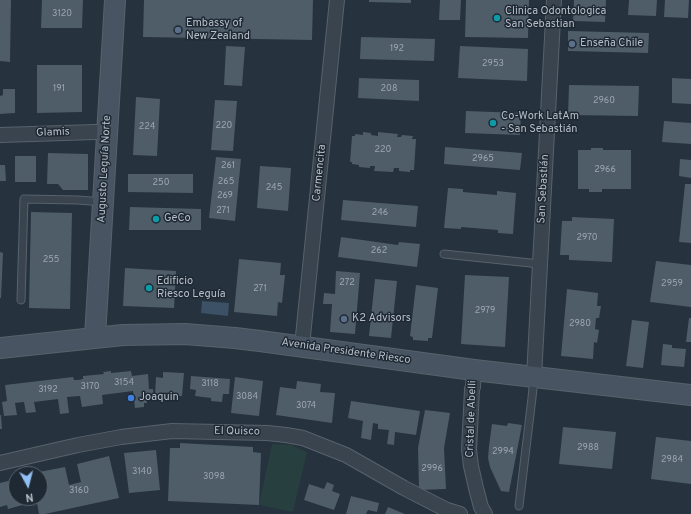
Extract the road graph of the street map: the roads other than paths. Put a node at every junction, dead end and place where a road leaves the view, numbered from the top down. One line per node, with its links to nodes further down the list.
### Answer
1 (114, 0): 4 (main road, Augusto Leguía Norte)
2 (337, 0): 11 (street, Carmencita)
3 (554, 0): 8 (street, San Sebastián)
4 (107, 132): 5 (street, Glamis); 6 (main road, Augusto Leguía Norte)
5 (0, 135)
6 (103, 202): 9 (lane); 10 (main road, Augusto Leguía Norte)
7 (444, 254): 8 (lane)
8 (540, 264): 14 (street, San Sebastián)
9 (21, 300)
10 (95, 337): 11 (main road, Avenida Presidente Riesco); 12 (main road, Avenida Presidente Riesco)
11 (302, 346): 13 (main road, Avenida Presidente Riesco)
12 (0, 348)
13 (474, 370): 14 (main road, Avenida Presidente Riesco); 19 (street, Cristal de Abelli)
14 (534, 377): 15 (main road, Avenida Presidente Riesco); 17 (lane)
15 (691, 395)
16 (0, 463): 18 (street, El Quisco)
17 (519, 506)
18 (460, 514)
19 (485, 514)

